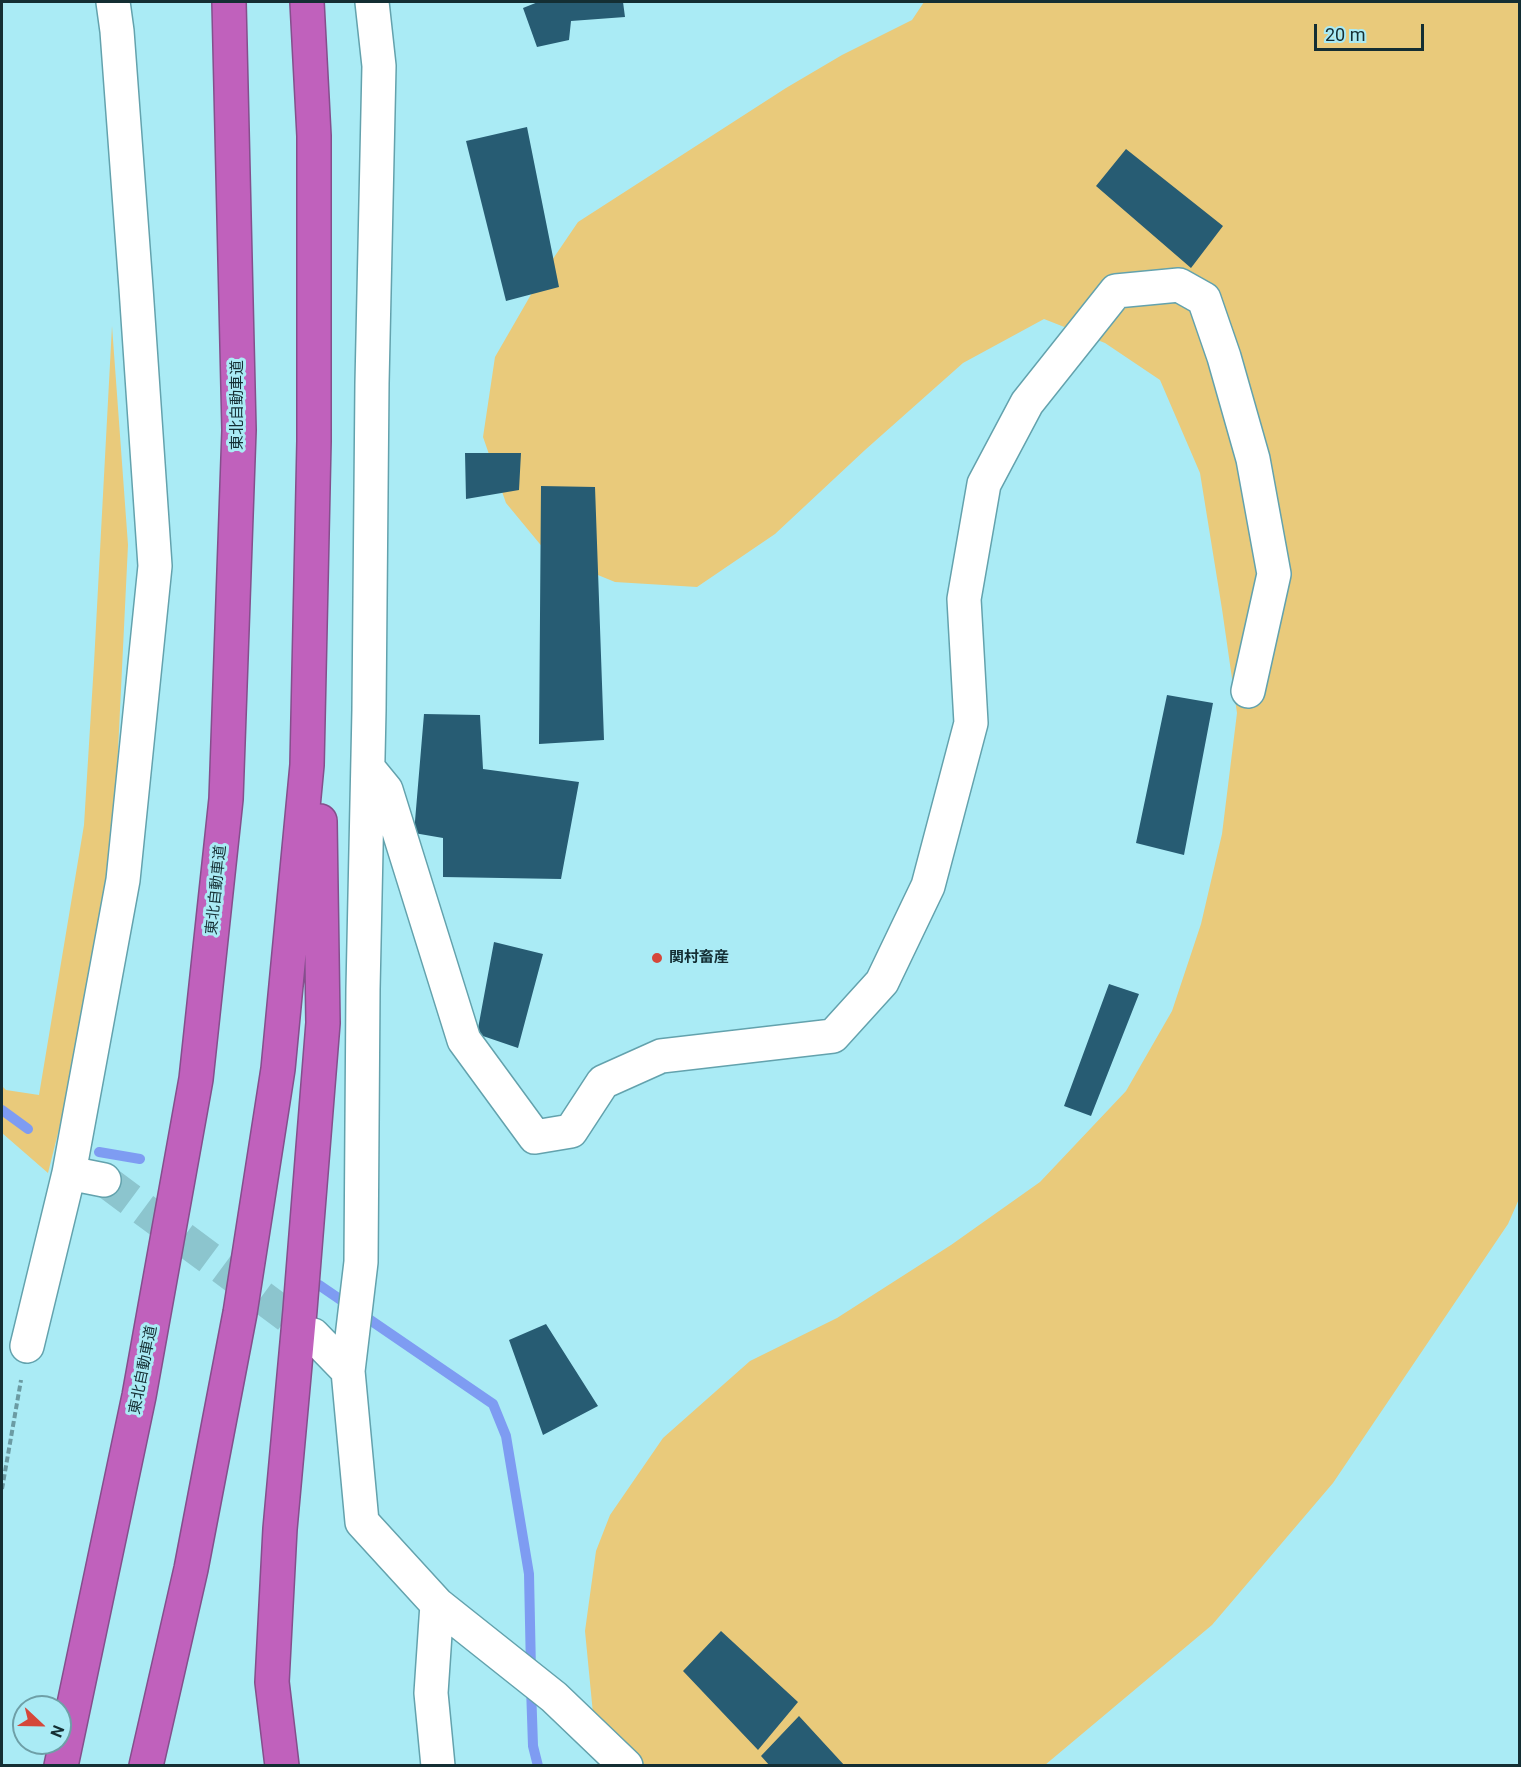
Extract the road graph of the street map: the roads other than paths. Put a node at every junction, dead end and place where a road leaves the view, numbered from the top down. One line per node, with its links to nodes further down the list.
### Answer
1 (113, 2): 8 (street)
2 (229, 2): 14 (highway, 東北自動車道)
3 (307, 2): 5 (highway)
4 (372, 2): 7 (street)
5 (314, 441): 15 (highway); 16 (highway)
6 (1248, 691): 7 (street)
7 (368, 768): 12 (street)
8 (69, 1173): 9 (street); 11 (street)
9 (104, 1180)
10 (313, 1335): 12 (street)
11 (27, 1346)
12 (348, 1371): 13 (street)
13 (437, 1604): 17 (street); 18 (street)
14 (61, 1766)
15 (146, 1766)
16 (282, 1766)
17 (438, 1766)
18 (626, 1766)

